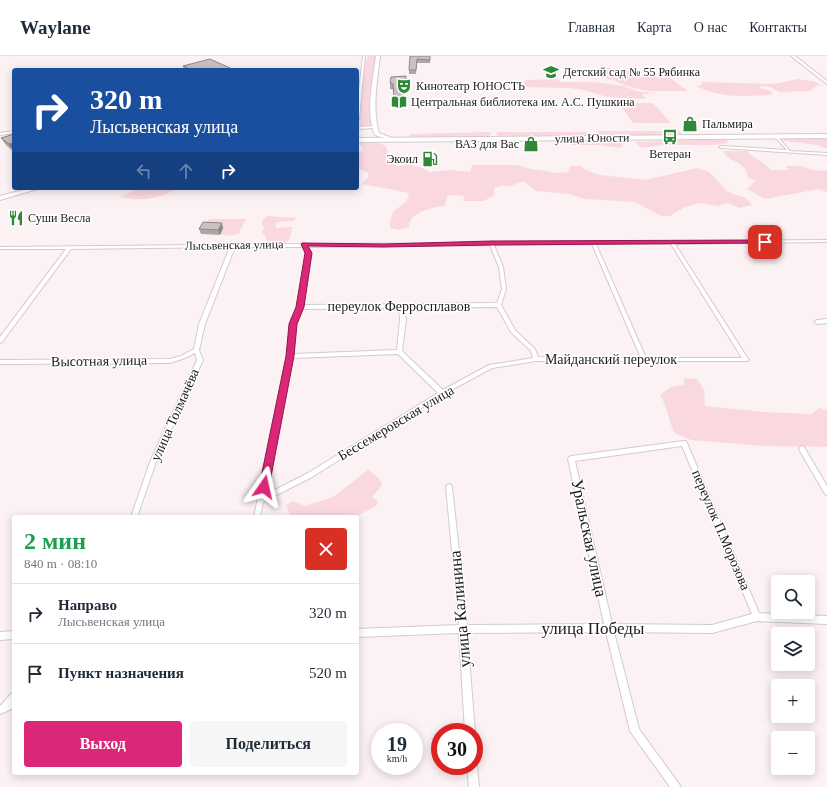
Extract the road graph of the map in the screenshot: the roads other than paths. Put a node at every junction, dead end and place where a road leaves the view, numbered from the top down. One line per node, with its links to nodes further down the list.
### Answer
1 (364, 56): 5 (street)
2 (378, 56): 6 (street)
3 (793, 56): 4 (street)
4 (827, 83)
5 (359, 101)
6 (375, 127): 7 (street); 12 (street)
7 (359, 128)
8 (12, 132): 9 (street)
9 (0, 134)
10 (776, 136): 11 (main road, улица Юности); 12 (main road, улица Юности); 15 (street)
11 (827, 136)
12 (390, 139): 13 (main road, улица Юности)
13 (359, 140)
14 (721, 146): 15 (street)
15 (789, 151): 16 (street)
16 (827, 154)
17 (30, 190): 18 (main road)
18 (0, 198)
19 (827, 241): 22 (street, Лысьвенская улица)
20 (593, 242): 21 (street, Лысьвенская улица); 22 (street, Лысьвенская улица); 37 (street)
21 (491, 243): 23 (street, Лысьвенская улица); 27 (street)
22 (673, 243): 37 (street, Майданский переулок)
23 (304, 244): 24 (street, Лысьвенская улица); 28 (street)
24 (233, 246): 25 (street, Лысьвенская улица); 33 (street, улица Толмачёва)
25 (70, 247): 26 (street, Лысьвенская улица); 32 (street)
26 (0, 248)
27 (499, 305): 29 (street, переулок Ферросплавов); 36 (street, Майданский переулок)
28 (300, 307): 29 (street, переулок Ферросплавов); 35 (street)
29 (401, 307): 34 (street)
30 (827, 321): 31 (street)
31 (817, 322)
32 (0, 341)
33 (196, 350): 38 (street, Высотная улица); 45 (street, улица Толмачёва)
34 (399, 352): 35 (street); 39 (street)
35 (290, 356): 44 (street)
36 (536, 358): 37 (street, Майданский переулок); 39 (street, Бессемеровская улица)
37 (644, 359)
38 (0, 362)
39 (442, 392): 44 (street, Бессемеровская улица)
40 (684, 443): 47 (street, переулок П.Морозова); 49 (street, Уральская улица)
41 (802, 449): 43 (street)
42 (449, 486): 50 (street, улица Калинина)
43 (827, 492)
44 (261, 500): 46 (street)
45 (135, 515)
46 (257, 515)
47 (757, 617): 48 (street, улица Победы); 49 (street, улица Победы)
48 (827, 620)
49 (609, 628): 50 (street, улица Победы); 60 (street, Уральская улица)
50 (463, 629): 51 (street, улица Победы); 57 (street, улица Калинина)
51 (359, 633)
52 (12, 635): 53 (street)
53 (0, 636)
54 (12, 699): 56 (street)
55 (12, 705): 56 (street)
56 (2, 709)
57 (469, 723)
58 (473, 775): 59 (street)
59 (474, 787)
60 (676, 787)

